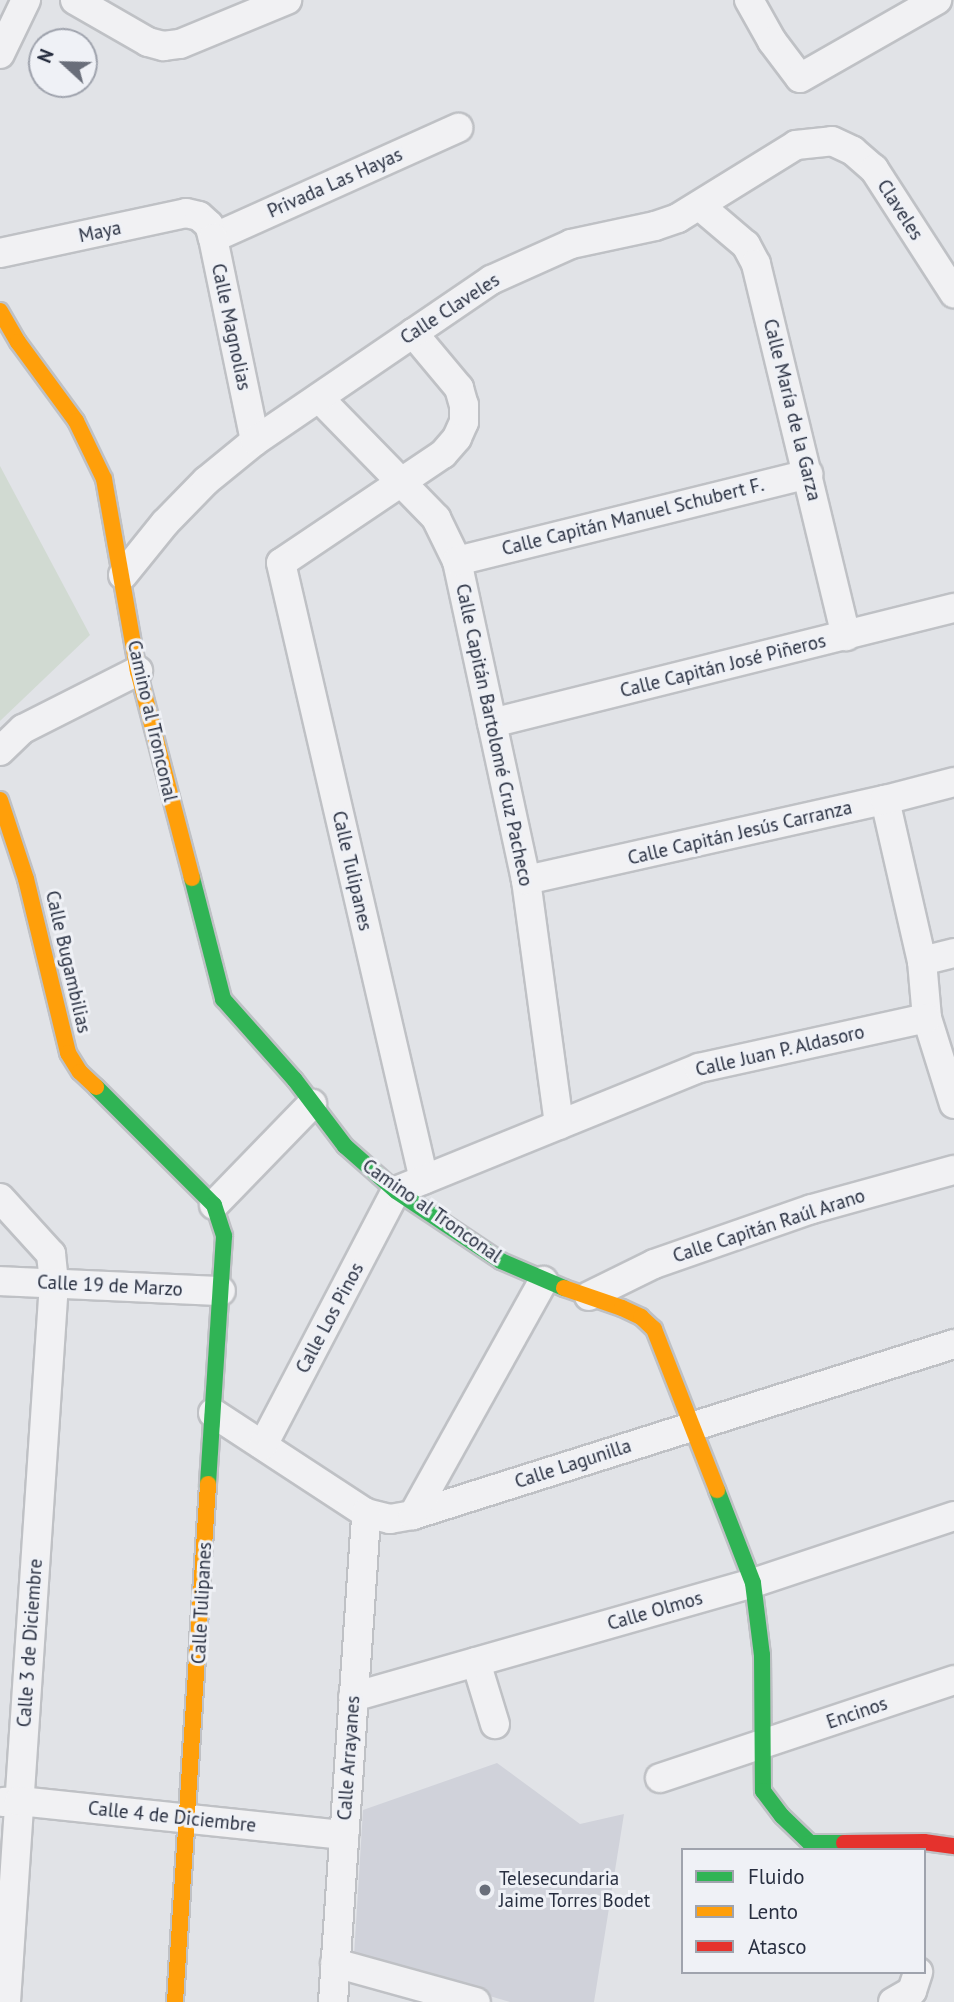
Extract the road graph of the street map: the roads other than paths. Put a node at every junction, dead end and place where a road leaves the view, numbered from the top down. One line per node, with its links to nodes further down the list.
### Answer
1 (26, 0): 6 (street)
2 (75, 0): 3 (street)
3 (287, 0)
4 (750, 0): 5 (street)
5 (937, 0)
6 (1, 45)
7 (458, 128): 10 (street, Privada Las Hayas)
8 (832, 141): 9 (street, Calle Claveles); 12 (street, Claveles)
9 (700, 205): 14 (street, Calle Claveles); 17 (street, Calle María de la Garza)
10 (206, 227): 11 (street, Maya); 16 (street, Calle Magnolias)
11 (0, 253)
12 (954, 293)
13 (0, 311): 20 (street, Camino al Tronconal)
14 (413, 333): 15 (street, Calle Claveles); 18 (street)
15 (318, 398): 16 (street, Calle Claveles); 18 (street, Calle Capitán Bartolomé Cruz Pacheco)
16 (255, 441): 20 (street, Calle Claveles)
17 (808, 474): 19 (street, Calle Capitán Manuel Schubert F.); 22 (street, Calle María de la Garza)
18 (400, 484): 19 (street, Calle Capitán Bartolomé Cruz Pacheco); 37 (street, Calle Tulipanes)
19 (457, 561): 24 (street, Calle Capitán Bartolomé Cruz Pacheco)
20 (123, 575): 23 (street, Camino al Tronconal)
21 (954, 608): 22 (street, Calle Capitán José Piñeros)
22 (846, 636): 24 (street, Calle Capitán José Piñeros)
23 (138, 671): 25 (street); 33 (street, Camino al Tronconal)
24 (492, 723): 29 (street, Calle Capitán Bartolomé Cruz Pacheco)
25 (0, 751)
26 (954, 782): 28 (street, Calle Capitán Jesús Carranza)
27 (0, 800): 40 (street, Calle Bugambilias)
28 (885, 800): 29 (street, Calle Capitán Jesús Carranza); 31 (street)
29 (526, 880): 35 (street, Calle Capitán Bartolomé Cruz Pacheco)
30 (954, 953): 31 (street)
31 (922, 961): 32 (street)
32 (927, 1018): 34 (street); 35 (street, Calle Juan P. Aldasoro)
33 (312, 1104): 38 (street, Camino al Tronconal); 40 (street)
34 (954, 1104)
35 (559, 1125): 37 (street, Calle Juan P. Aldasoro)
36 (954, 1170): 45 (street, Calle Capitán Raúl Arano)
37 (424, 1180): 38 (street, Calle Juan P. Aldasoro)
38 (396, 1191): 42 (street, Camino al Tronconal); 49 (street, Calle Los Pinos)
39 (0, 1198): 43 (street, Calle 3 de Diciembre)
40 (214, 1205): 44 (street, Calle Tulipanes)
41 (0, 1280): 43 (street, Calle 19 de Marzo)
42 (544, 1281): 45 (street, Camino al Tronconal); 51 (street)
43 (54, 1283): 44 (street, Calle 19 de Marzo); 60 (street, Calle 3 de Diciembre)
44 (221, 1291): 47 (street, Calle Tulipanes)
45 (589, 1296): 48 (street, Camino al Tronconal)
46 (954, 1344): 48 (street, Calle Lagunilla)
47 (213, 1413): 49 (street, Calle Lagunilla); 61 (street, Calle Tulipanes)
48 (691, 1426): 51 (street, Calle Lagunilla); 53 (street, Camino al Tronconal)
49 (263, 1445): 50 (street, Calle Lagunilla)
50 (366, 1513): 51 (street, Calle Lagunilla); 56 (street, Calle Arrayanes)
51 (413, 1516)
52 (954, 1516): 53 (street, Calle Olmos)
53 (753, 1583): 54 (street, Calle Olmos); 58 (street, Camino al Tronconal)
54 (476, 1662): 56 (street, Calle Olmos); 57 (street)
55 (954, 1680): 58 (street, Encinos)
56 (353, 1698): 62 (street, Calle Arrayanes)
57 (495, 1724)
58 (761, 1745): 59 (street, Encinos); 64 (street, Camino al Tronconal)
59 (660, 1778)
60 (10, 1802): 61 (street, Calle 4 de Diciembre); 67 (street, Calle 3 de Diciembre)
61 (188, 1818): 62 (street, Calle 4 de Diciembre); 68 (street, Calle Tulipanes)
62 (344, 1835): 65 (street, Calle Arrayanes)
63 (954, 1846): 64 (street, Camino al Tronconal)
64 (813, 1847)
65 (335, 1963): 69 (street, Calle Arrayanes); 70 (street)
66 (917, 1974): 71 (street)
67 (6, 2002)
68 (175, 2002)
69 (332, 2002)
70 (476, 2002)
71 (893, 2002)

